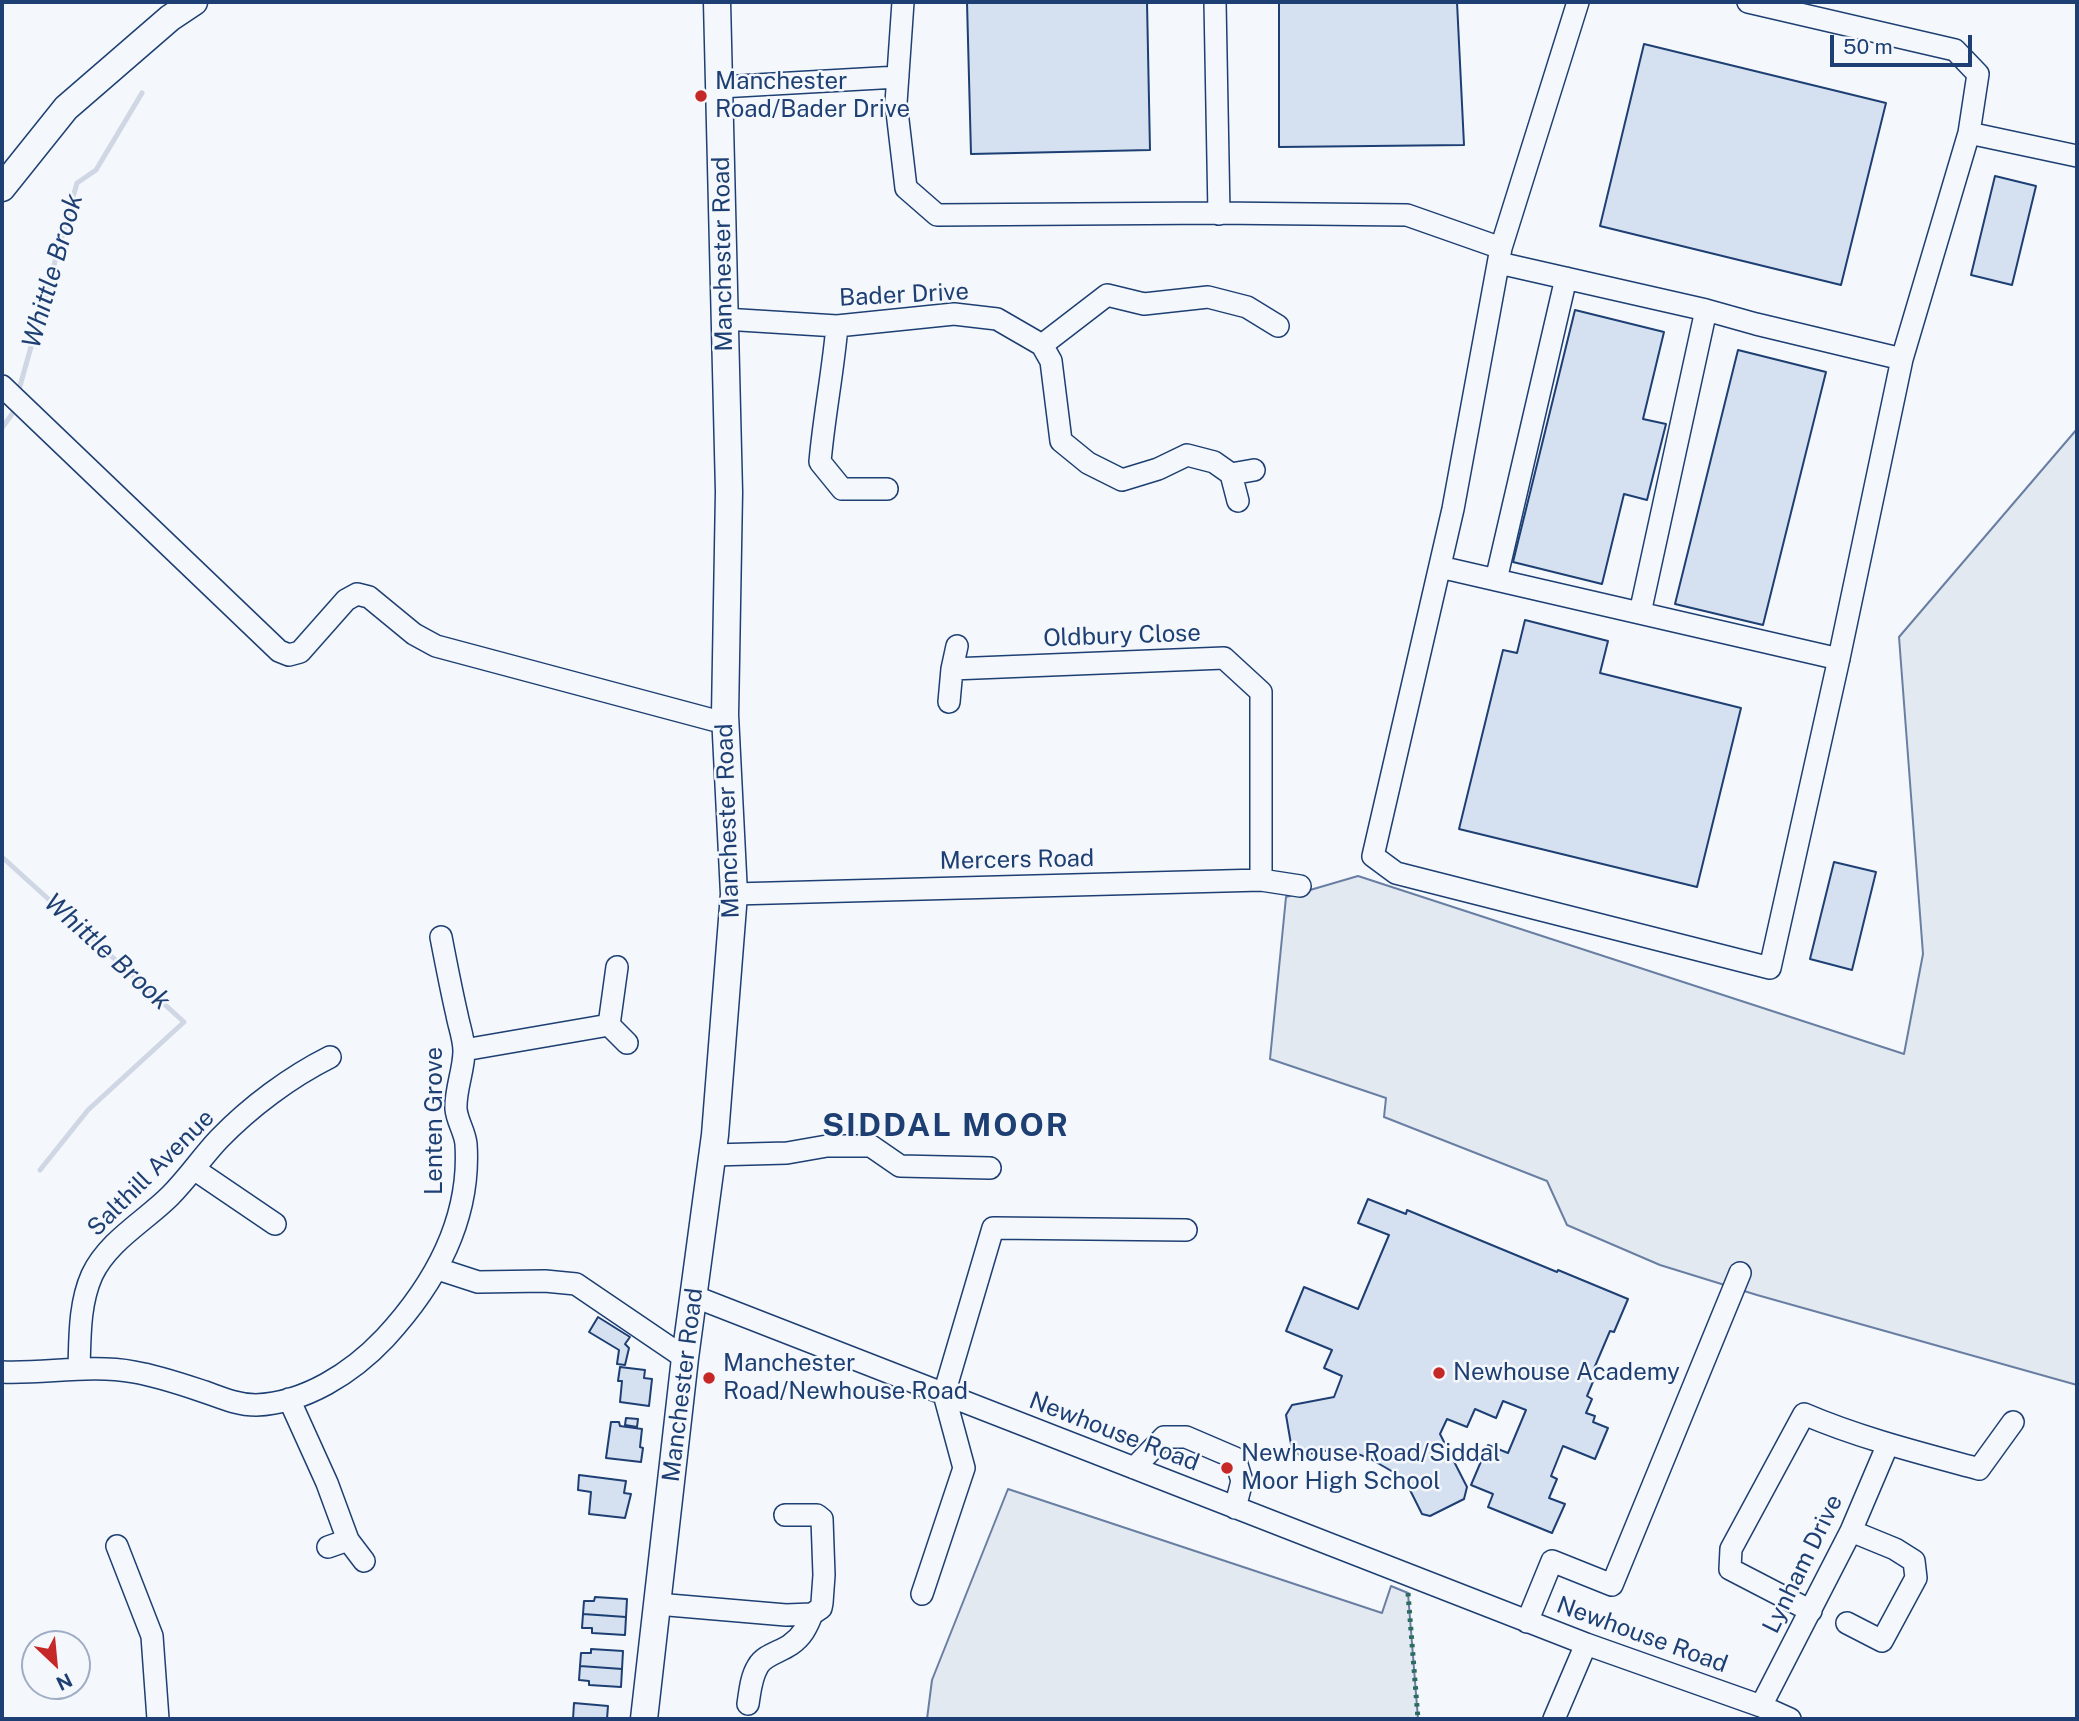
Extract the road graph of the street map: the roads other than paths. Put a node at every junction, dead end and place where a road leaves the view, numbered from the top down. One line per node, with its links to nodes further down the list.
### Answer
1 (194, 2): 7 (main road)
2 (717, 2): 9 (main road, Manchester Road)
3 (903, 2): 8 (street)
4 (1215, 2): 13 (street)
5 (1578, 2): 14 (street)
6 (1748, 2): 10 (street)
7 (176, 10): 12 (main road)
8 (898, 77): 9 (street); 13 (street)
9 (720, 87): 17 (main road, Manchester Road)
10 (1969, 133): 11 (street); 21 (street)
11 (2077, 156)
12 (2, 188)
13 (1219, 214): 14 (street)
14 (1500, 256): 15 (street); 27 (street)
15 (1566, 278): 16 (street); 28 (street)
16 (1706, 310): 21 (street); 29 (street)
17 (724, 319): 18 (street, Bader Drive); 34 (main road, Manchester Road)
18 (837, 326): 20 (street, Bader Drive); 25 (street)
19 (1278, 326): 20 (street)
20 (1042, 345): 24 (street)
21 (1902, 359): 31 (street)
22 (2, 386): 34 (street)
23 (1254, 470): 24 (street)
24 (1231, 474): 26 (street)
25 (887, 489)
26 (1238, 501)
27 (1440, 567): 28 (street); 31 (street)
28 (1496, 580): 29 (street)
29 (1640, 613): 31 (street)
30 (957, 646): 32 (street)
31 (1839, 659)
32 (952, 669): 33 (street); 35 (street, Oldbury Close)
33 (949, 702)
34 (726, 720): 37 (main road, Manchester Road)
35 (1261, 880): 36 (street, Mercers Road); 37 (street, Mercers Road)
36 (1300, 886)
37 (734, 894): 44 (main road, Manchester Road)
38 (441, 937): 42 (street, Lenten Grove)
39 (617, 967): 40 (street)
40 (609, 1025): 41 (street); 42 (street)
41 (627, 1042)
42 (464, 1050): 49 (street, Lenten Grove)
43 (330, 1057): 46 (street, Salthill Avenue)
44 (713, 1155): 45 (street); 51 (main road, Manchester Road)
45 (990, 1168)
46 (194, 1169): 47 (street); 53 (street, Salthill Avenue)
47 (275, 1224)
48 (1186, 1230): 55 (street)
49 (438, 1269): 52 (street); 56 (street, Lenten Grove)
50 (1740, 1273): 69 (street)
51 (693, 1296): 52 (main road, Manchester Road); 55 (street, Newhouse Road)
52 (685, 1358): 66 (main road, Manchester Road)
53 (79, 1369): 54 (street, Lenten Grove); 56 (street, Lenten Grove)
54 (2, 1372)
55 (944, 1394): 59 (street, Newhouse Road); 65 (street)
56 (289, 1399): 64 (street)
57 (2013, 1422): 58 (street)
58 (1888, 1444): 62 (street, Lynham Drive); 67 (street)
59 (1134, 1468): 60 (street, Newhouse Road); 60 (street)
60 (1235, 1508): 69 (street, Newhouse Road)
61 (785, 1515): 68 (street)
62 (1851, 1531): 67 (street, Lynham Drive); 70 (street)
63 (117, 1546): 74 (street)
64 (364, 1561)
65 (922, 1594)
66 (657, 1604): 68 (street); 75 (main road, Manchester Road)
67 (1811, 1611): 73 (street, Lynham Drive)
68 (812, 1614): 72 (street)
69 (1527, 1622): 71 (street, Newhouse Road)
70 (1847, 1623)
71 (1586, 1644): 73 (street, Newhouse Road); 76 (street)
72 (748, 1704)
73 (1761, 1706): 77 (street, Newhouse Road)
74 (158, 1719)
75 (645, 1719)
76 (1554, 1719)
77 (1790, 1719)

